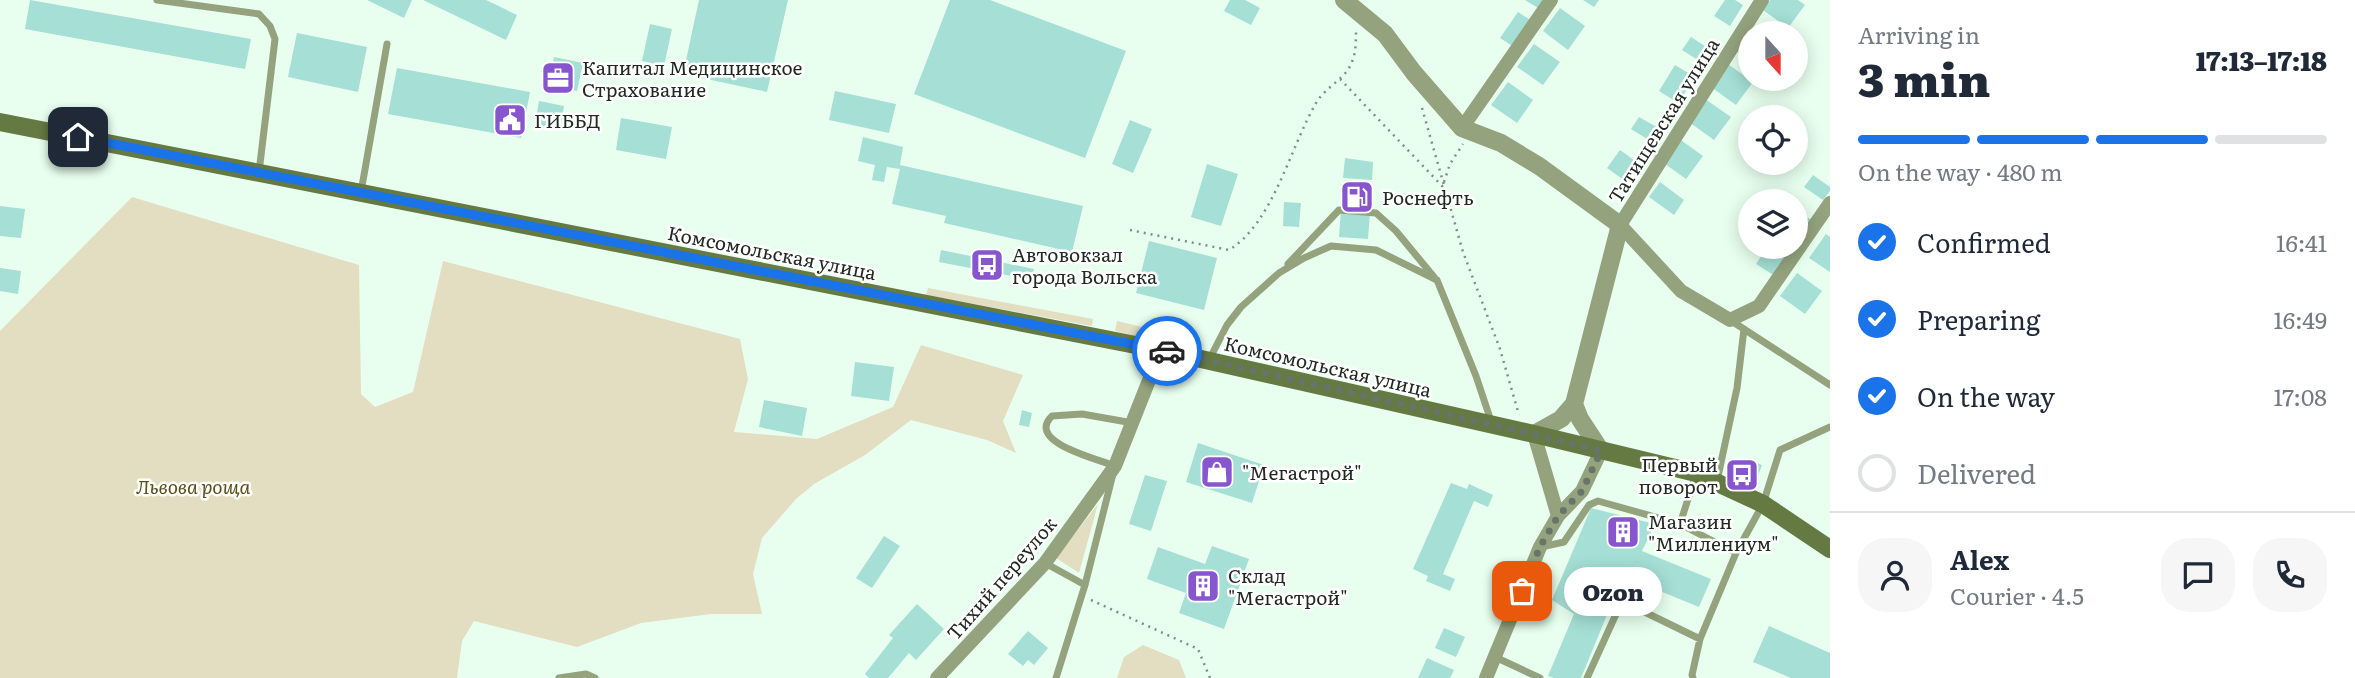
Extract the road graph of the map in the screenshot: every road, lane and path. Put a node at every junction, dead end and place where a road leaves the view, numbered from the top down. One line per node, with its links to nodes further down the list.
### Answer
1 (157, 0): 10 (lane)
2 (1550, 0): 9 (street)
3 (1762, 0): 15 (street, Татищевская улица)
4 (1346, 2): 6 (street); 7 (path)
5 (387, 44): 13 (lane)
6 (1414, 73): 9 (street); 11 (path)
7 (1339, 78): 12 (path); 16 (path)
8 (0, 121): 10 (main road, Комсомольская улица)
9 (1463, 135): 11 (path); 15 (street)
10 (259, 172): 13 (main road, Комсомольская улица)
11 (1444, 182): 12 (path)
12 (1446, 190): 28 (path)
13 (360, 192): 21 (main road, Комсомольская улица)
14 (1830, 203): 19 (street)
15 (1620, 225): 19 (street); 24 (street)
16 (1130, 230)
17 (1279, 273): 18 (lane); 18 (lane); 22 (lane)
18 (1437, 280): 26 (lane)
19 (1730, 320): 20 (lane)
20 (1744, 329): 23 (lane); 32 (lane)
21 (1161, 350): 22 (main road, Комсомольская улица); 25 (street, Тихий переулок)
22 (1209, 360): 26 (main road, Комсомольская улица)
23 (1830, 385)
24 (1574, 404): 28 (street); 29 (street)
25 (1134, 424): 30 (street, Тихий переулок); 30 (lane)
26 (1492, 425): 28 (main road, Комсомольская улица)
27 (1830, 427): 35 (lane)
28 (1529, 433): 29 (main road, Комсомольская улица); 36 (street)
29 (1601, 451): 31 (main road, Комсомольская улица); 33 (street)
30 (1115, 466): 41 (street, Тихий переулок); 42 (lane)
31 (1696, 473): 32 (main road, Комсомольская улица); 37 (lane)
32 (1717, 482): 35 (main road, Комсомольская улица)
33 (1582, 491): 34 (lane); 36 (street)
34 (1598, 501): 37 (lane); 38 (lane)
35 (1763, 504): 39 (main road, Комсомольская улица); 40 (lane)
36 (1558, 516): 38 (street)
37 (1680, 524): 40 (lane)
38 (1540, 547): 45 (street)
39 (1830, 549)
40 (1736, 553): 44 (lane)
41 (1045, 562): 42 (lane); 48 (street, Тихий переулок)
42 (1085, 584): 43 (lane)
43 (1081, 596): 49 (lane); 50 (path)
44 (1700, 639): 53 (lane); 54 (lane)
45 (1495, 657): 51 (street); 52 (lane)
46 (559, 678): 47 (lane)
47 (595, 678)
48 (937, 678)
49 (1056, 678)
50 (1210, 678)
51 (1486, 678)
52 (1541, 678)
53 (1587, 678)
54 (1693, 678)

